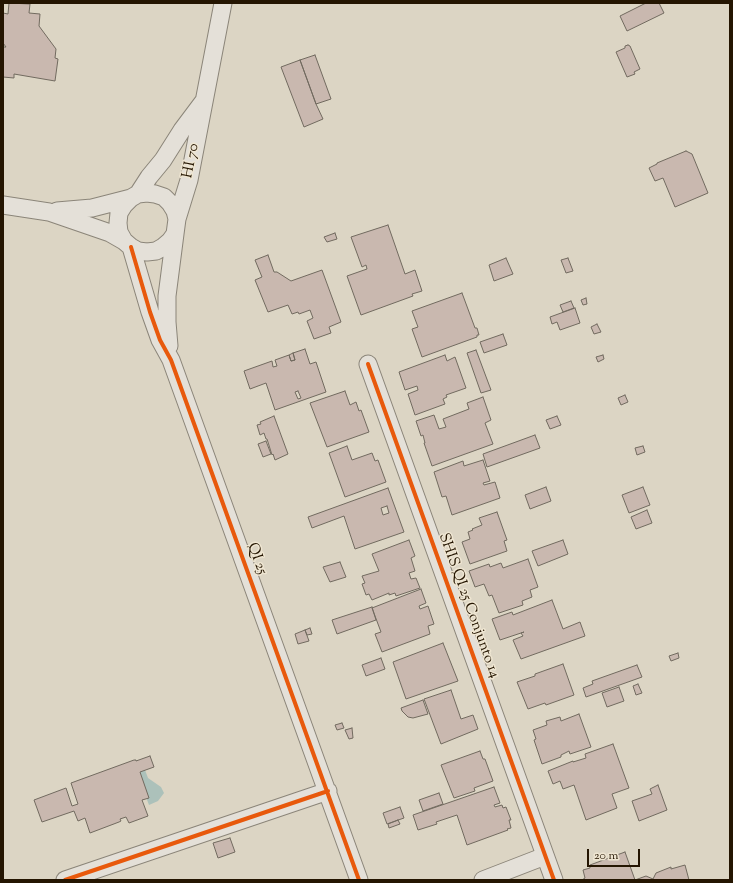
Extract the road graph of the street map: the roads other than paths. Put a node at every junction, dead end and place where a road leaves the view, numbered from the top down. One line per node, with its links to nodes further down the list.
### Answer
1 (222, 3): 2 (street, HI 70)
2 (203, 102): 3 (street, HI 70); 6 (street, HI 70)
3 (135, 196): 5 (street); 6 (street); 7 (street)
4 (3, 205): 5 (street)
5 (49, 212): 7 (street)
6 (176, 226): 7 (street); 8 (street, QI 25)
7 (127, 244): 8 (street, QI 25)
8 (171, 360): 10 (street, QI 25)
9 (368, 364): 11 (street, SHIS QI 25 Conjunto 14)
10 (328, 791): 12 (street); 13 (street, QI 25)
11 (545, 856): 14 (street); 15 (street, SHIS QI 25 Conjunto 14)
12 (65, 880)
13 (360, 880)
14 (483, 880)
15 (554, 880)

